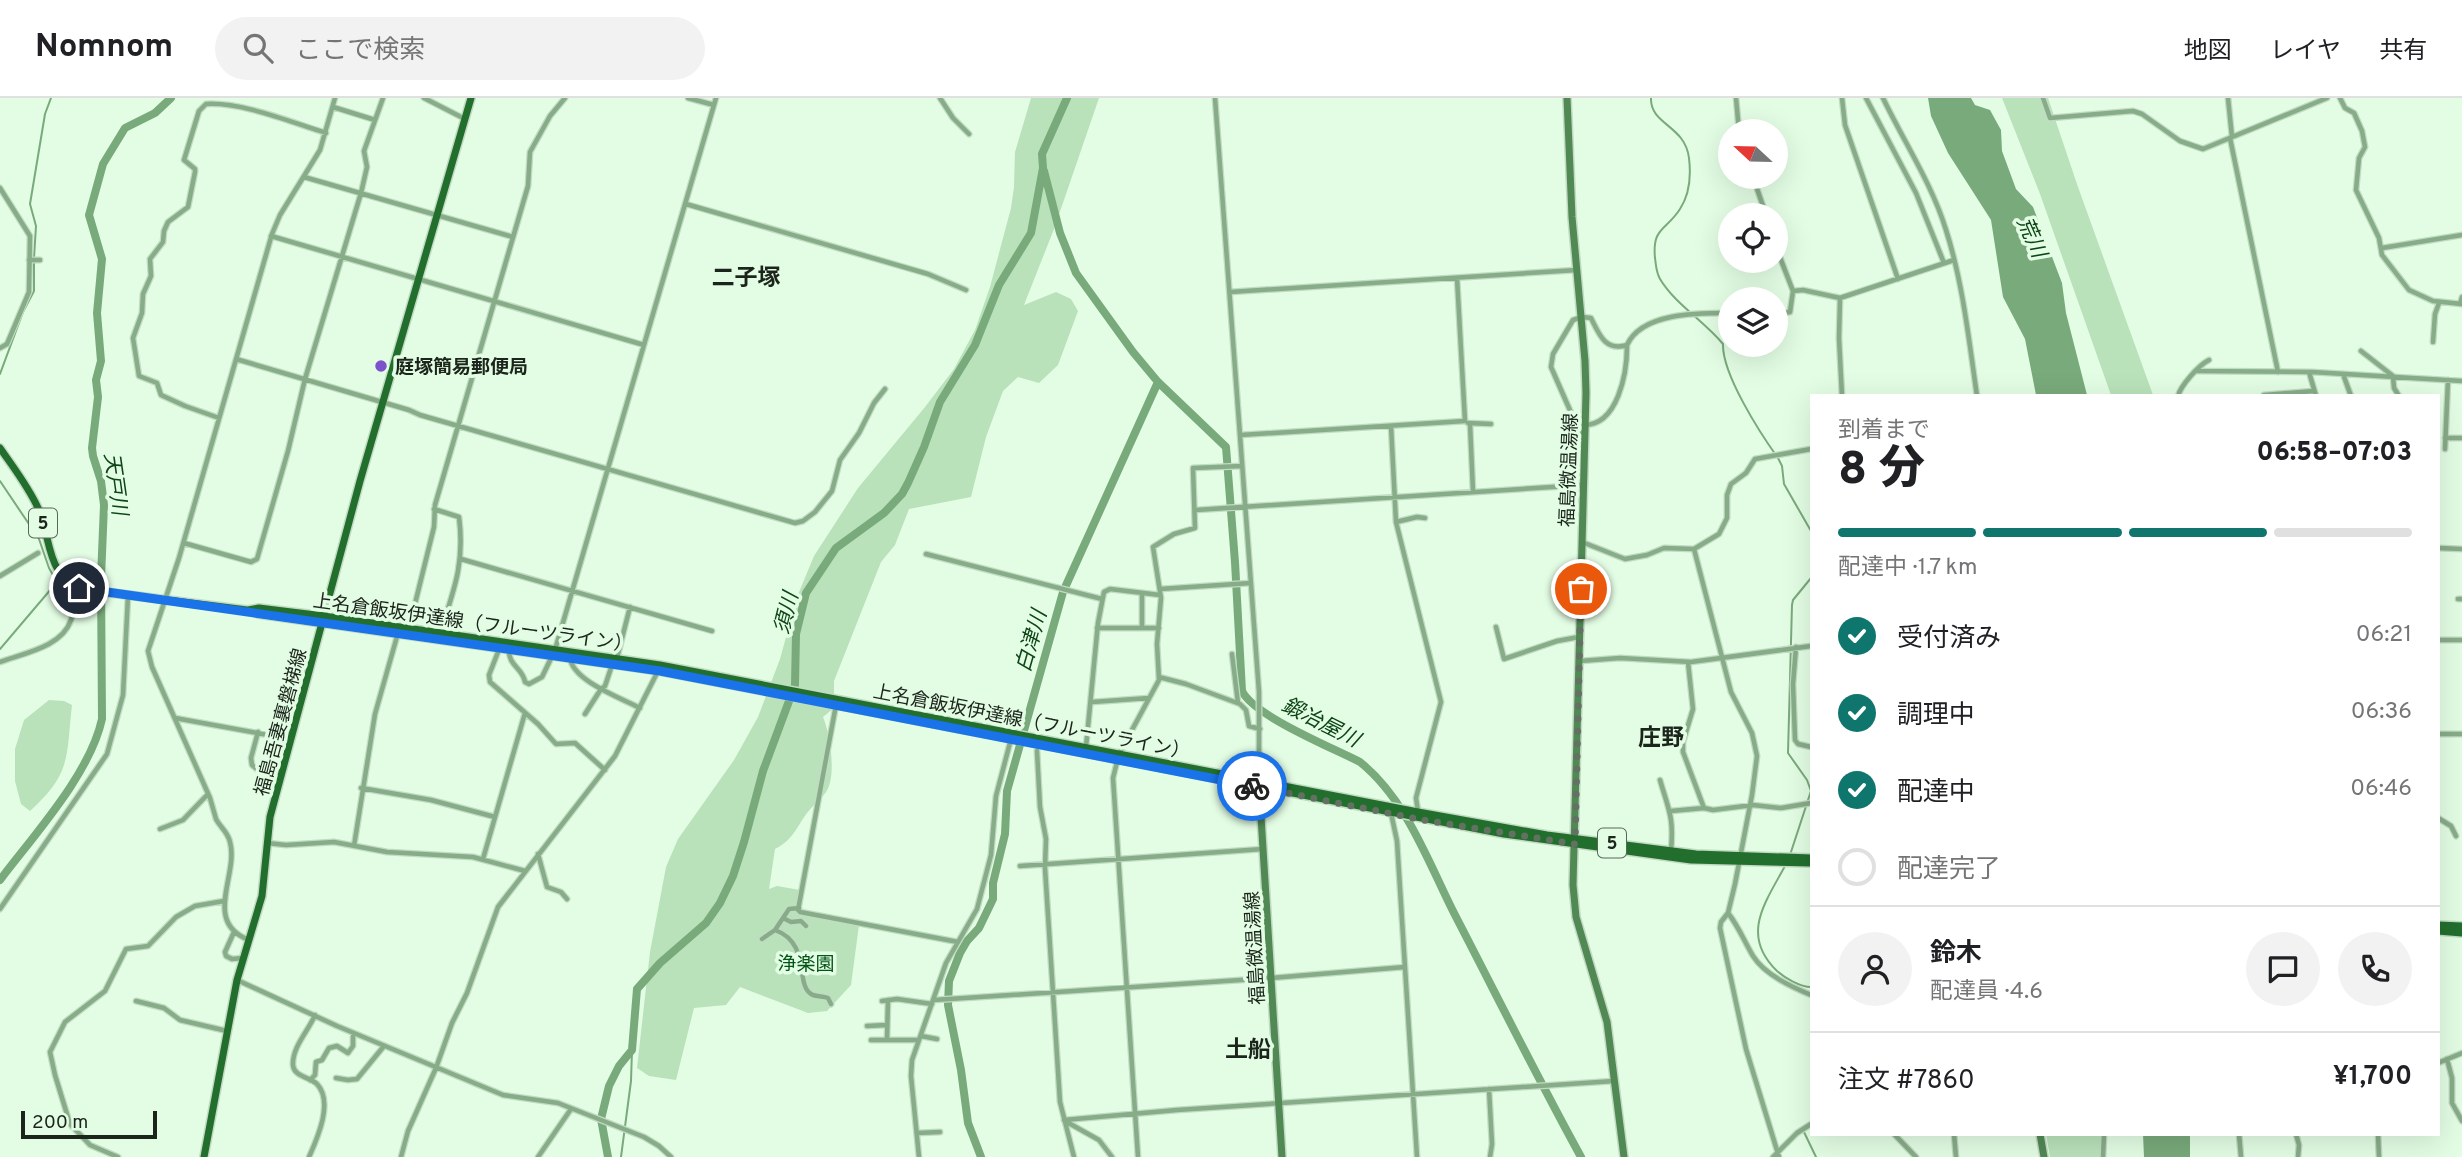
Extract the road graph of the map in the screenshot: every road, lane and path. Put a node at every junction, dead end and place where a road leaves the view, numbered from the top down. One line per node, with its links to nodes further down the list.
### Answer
1 (335, 98): 20 (street)
2 (383, 98): 23 (street)
3 (424, 98): 21 (street)
4 (471, 98): 21 (main road, 福島吾妻裏磐梯線)
5 (565, 98): 34 (street)
6 (688, 98): 19 (street)
7 (716, 98): 19 (street)
8 (940, 98): 25 (street)
9 (1215, 98): 46 (street)
10 (1567, 98): 39 (main road, 福島微温湯線)
11 (1736, 98): 22 (street)
12 (1842, 98): 42 (street)
13 (1866, 98): 38 (street)
14 (1884, 98): 37 (street)
15 (2043, 98): 26 (street)
16 (2228, 98): 26 (street)
17 (2327, 98): 26 (street)
18 (2340, 98): 35 (street)
19 (714, 106): 30 (street)
20 (333, 107): 23 (street); 24 (street)
21 (465, 119): 31 (main road, 福島吾妻裏磐梯線)
22 (1738, 119)
23 (375, 120): 29 (street)
24 (326, 132): 27 (street); 81 (street)
25 (969, 134)
26 (2231, 138): 63 (street)
27 (304, 177): 29 (street); 33 (street)
28 (0, 188): 58 (street)
29 (361, 194): 31 (street); 36 (street)
30 (685, 204): 44 (street); 56 (street)
31 (437, 216): 34 (street); 43 (main road, 福島吾妻裏磐梯線)
32 (2462, 235): 35 (street)
33 (271, 236): 36 (street); 60 (street)
34 (513, 237): 49 (street)
35 (2382, 248): 50 (street)
36 (342, 257): 43 (street); 67 (street)
37 (1954, 260): 38 (street); 73 (street)
38 (1944, 263): 42 (street)
39 (1577, 270): 41 (street); 54 (main road, 福島微温湯線)
40 (1785, 273): 45 (street)
41 (1457, 278): 46 (street); 83 (street)
42 (1898, 279): 48 (street)
43 (419, 280): 49 (street); 78 (main road, 福島吾妻裏磐梯線)
44 (966, 290)
45 (1793, 291): 48 (street); 52 (street)
46 (1230, 292): 88 (street)
47 (2462, 297): 51 (street)
48 (1840, 298): 72 (street)
49 (494, 301): 56 (street); 85 (street)
50 (2439, 303): 51 (street); 55 (street)
51 (2461, 304)
52 (1788, 312)
53 (1718, 313): 57 (street)
54 (1582, 317): 57 (street); 82 (street); 87 (main road, 福島微温湯線)
55 (2433, 342)
56 (644, 345): 96 (street)
57 (1627, 345): 87 (street)
58 (0, 348)
59 (2361, 351): 66 (street)
60 (236, 359): 67 (street); 81 (street)
61 (2208, 360): 62 (street)
62 (2197, 371): 63 (street); 74 (street)
63 (2278, 372): 64 (street)
64 (2309, 372): 65 (street); 71 (street)
65 (2343, 373): 66 (street); 76 (street)
66 (2393, 376): 68 (street); 77 (street)
67 (305, 379): 78 (street); 106 (street)
68 (2448, 380): 69 (street); 79 (street)
69 (2462, 381)
70 (885, 388): 96 (street)
71 (2315, 393): 75 (street)
72 (1842, 394)
73 (1977, 394)
74 (2179, 394)
75 (2290, 394)
76 (2350, 394)
77 (2398, 394)
78 (383, 402): 85 (street); 123 (main road, 福島吾妻裏磐梯線)
79 (2446, 406): 80 (street); 89 (street)
80 (2440, 409)
81 (219, 418): 106 (street)
82 (1576, 421): 87 (street); 91 (street)
83 (1467, 423): 84 (street); 86 (street); 98 (street)
84 (1491, 424)
85 (458, 426): 96 (street); 101 (street)
86 (1391, 426): 88 (street); 99 (street)
87 (1586, 426): 91 (main road, 福島微温湯線)
88 (1240, 435): 95 (street)
89 (2445, 438): 90 (street); 94 (street)
90 (2462, 438)
91 (1585, 443): 97 (main road, 福島微温湯線)
92 (0, 448): 115 (main road, 5)
93 (1810, 449): 108 (street)
94 (2445, 449)
95 (1242, 466): 100 (street); 102 (street)
96 (608, 469): 116 (street)
97 (1584, 485): 98 (street); 105 (main road, 福島微温湯線)
98 (1474, 491): 99 (street)
99 (1395, 497): 100 (street); 104 (street)
100 (1245, 506): 102 (street); 114 (street)
101 (434, 509): 112 (street); 125 (street)
102 (1196, 510): 117 (street)
103 (1425, 517): 104 (street)
104 (1396, 522): 180 (street)
105 (1582, 542): 108 (street); 132 (main road, 福島微温湯線)
106 (184, 543): 121 (street)
107 (2440, 548): 109 (street)
108 (1694, 549): 141 (street)
109 (2462, 549)
110 (37, 553): 113 (street)
111 (926, 554): 120 (street)
112 (461, 559): 116 (street); 131 (street)
113 (0, 576)
114 (1251, 583): 117 (street); 159 (street)
115 (76, 586): 119 (main road, 5); 146 (street)
116 (573, 591): 122 (street); 139 (street)
117 (1160, 592): 118 (street); 128 (street)
118 (1142, 594): 120 (street); 127 (street)
119 (125, 595): 121 (main road, 上名倉飯坂伊達線（フルーツライン） / 5); 202 (street)
120 (1102, 599): 126 (street)
121 (166, 600): 123 (main road, 上名倉飯坂伊達線（フルーツライン） / 5); 158 (street)
122 (630, 607): 129 (street); 143 (street)
123 (324, 619): 125 (main road, 上名倉飯坂伊達線（フルーツライン） / 5); 130 (main road, 上名倉飯坂伊達線（フルーツライン） / 5); 164 (main road, 福島吾妻裏磐梯線)
124 (1496, 627): 132 (street)
125 (409, 628): 131 (main road, 上名倉飯坂伊達線（フルーツライン） / 5)
126 (1097, 628): 127 (street); 152 (street)
127 (1142, 628): 128 (street)
128 (1159, 628): 148 (street)
129 (712, 631)
130 (398, 633): 137 (main road, 上名倉飯坂伊達線（フルーツライン） / 5); 173 (street)
131 (440, 633): 139 (main road, 上名倉飯坂伊達線（フルーツライン） / 5)
132 (1580, 636): 144 (main road, 福島微温湯線)
133 (2440, 640): 134 (street)
134 (2462, 640)
135 (1810, 646): 136 (street)
136 (1796, 647): 141 (street); 166 (street)
137 (500, 648): 138 (main road, 上名倉飯坂伊達線（フルーツライン） / 5); 156 (street)
138 (509, 649): 139 (main road, 上名倉飯坂伊達線（フルーツライン） / 5); 139 (street)
139 (554, 652): 142 (main road, 上名倉飯坂伊達線（フルーツライン） / 5); 143 (main road, 上名倉飯坂伊達線（フルーツライン） / 5)
140 (1232, 654): 153 (street)
141 (1723, 657): 145 (street); 176 (street)
142 (570, 658): 143 (main road, 上名倉飯坂伊達線（フルーツライン） / 5); 149 (street)
143 (615, 661): 147 (main road, 上名倉飯坂伊達線（フルーツライン） / 5); 149 (street)
144 (1580, 662): 145 (street); 185 (main road, 福島微温湯線)
145 (1688, 662): 177 (street)
146 (0, 663)
147 (659, 668): 150 (main road, 上名倉飯坂伊達線（フルーツライン） / 5); 155 (street)
148 (1159, 677): 151 (street); 153 (street)
149 (602, 688): 155 (street); 157 (street)
150 (809, 697): 154 (main road, 上名倉飯坂伊達線（フルーツライン） / 5); 163 (main road, 上名倉飯坂伊達線（フルーツライン） / 5)
151 (1150, 698): 152 (street); 168 (street)
152 (1091, 702): 167 (street)
153 (1238, 704): 159 (street)
154 (836, 705): 163 (main road, 上名倉飯坂伊達線（フルーツライン） / 5); 201 (street)
155 (641, 708): 169 (street)
156 (525, 713): 169 (street); 181 (street)
157 (585, 714)
158 (174, 718): 160 (street); 174 (street)
159 (1260, 729): 171 (street)
160 (258, 733): 164 (street); 172 (street)
161 (2440, 734): 162 (street)
162 (2462, 734)
163 (1013, 737): 165 (main road, 上名倉飯坂伊達線（フルーツライン） / 5); 214 (street)
164 (291, 739): 172 (main road, 福島吾妻裏磐梯線)
165 (1037, 745): 167 (main road, 上名倉飯坂伊達線（フルーツライン） / 5); 168 (main road, 上名倉飯坂伊達線（フルーツライン） / 5); 196 (street)
166 (1810, 747)
167 (1086, 748): 168 (main road, 上名倉飯坂伊達線（フルーツライン） / 5)
168 (1118, 757): 171 (main road, 上名倉飯坂伊達線（フルーツライン） / 5); 193 (street)
169 (605, 769): 190 (street)
170 (1660, 780): 179 (street)
171 (1259, 783): 178 (main road, 上名倉飯坂伊達線（フルーツライン） / 5); 188 (main road, 福島微温湯線)
172 (279, 784): 186 (main road, 福島吾妻裏磐梯線)
173 (361, 788): 181 (street); 187 (street)
174 (208, 794): 183 (street); 200 (street)
175 (1810, 803): 176 (street)
176 (1750, 806): 177 (street); 194 (street)
177 (1704, 808): 179 (street)
178 (1393, 810): 180 (main road, 上名倉飯坂伊達線（フルーツライン） / 5); 216 (street)
179 (1671, 811): 189 (street)
180 (1417, 815): 185 (main road, 上名倉飯坂伊達線（フルーツライン） / 5)
181 (495, 817): 192 (street)
182 (2440, 819): 184 (street)
183 (160, 829)
184 (2456, 836)
185 (1575, 841): 189 (main road, 上名倉飯坂伊達線（フルーツライン） / 5); 194 (main road, 上名倉飯坂伊達線（フルーツライン） / 5); 241 (main road, 福島微温湯線)
186 (267, 843): 187 (street); 213 (main road, 福島吾妻裏磐梯線)
187 (354, 846): 192 (street)
188 (1264, 849): 193 (street); 217 (main road, 福島微温湯線)
189 (1671, 852): 194 (main road, 上名倉飯坂伊達線（フルーツライン） / 5)
190 (538, 854): 198 (street); 199 (street)
191 (1810, 858): 194 (main road, 上名倉飯坂伊達線（フルーツライン） / 5)
192 (483, 859): 198 (street)
193 (1119, 859): 196 (street); 219 (street)
194 (1739, 859): 195 (main road, 上名倉飯坂伊達線（フルーツライン） / 5); 203 (street)
195 (1810, 863)
196 (1046, 864): 197 (street); 220 (street)
197 (1020, 866)
198 (525, 871): 238 (street)
199 (568, 898)
200 (224, 901): 210 (street); 262 (street)
201 (799, 908): 204 (street); 214 (street)
202 (0, 909)
203 (1728, 913): 221 (street); 261 (street)
204 (783, 918): 206 (street); 208 (street)
205 (2440, 925): 207 (main road)
206 (806, 926)
207 (2462, 926)
208 (775, 930): 212 (street); 224 (street)
209 (2440, 931): 211 (main road)
210 (234, 932): 213 (street); 215 (street)
211 (2462, 933)
212 (762, 939)
213 (249, 940): 215 (main road, 福島吾妻裏磐梯線)
214 (958, 942): 223 (street)
215 (243, 958): 218 (main road, 福島吾妻裏磐梯線)
216 (1405, 967): 217 (street); 243 (street)
217 (1271, 978): 219 (street); 244 (main road, 福島微温湯線)
218 (237, 980): 225 (street); 228 (main road, 福島吾妻裏磐梯線)
219 (1128, 987): 220 (street); 247 (street)
220 (1054, 992): 223 (street); 248 (street)
221 (1810, 995)
222 (136, 1001): 228 (street)
223 (933, 1002): 226 (street); 230 (street)
224 (831, 1004)
225 (315, 1015): 229 (street); 240 (street)
226 (886, 1025): 227 (street); 231 (street)
227 (867, 1026)
228 (228, 1031): 263 (main road, 福島吾妻裏磐梯線)
229 (353, 1032): 234 (street); 240 (street)
230 (920, 1038): 231 (street); 232 (street); 252 (street)
231 (887, 1039): 233 (street)
232 (937, 1039)
233 (871, 1040)
234 (384, 1046): 238 (street); 239 (street)
235 (2462, 1054): 236 (street)
236 (2447, 1059): 237 (street); 246 (street)
237 (2440, 1062)
238 (436, 1068): 245 (street); 265 (street)
239 (336, 1078)
240 (310, 1080): 264 (street)
241 (1615, 1081): 242 (street); 275 (main road, 福島微温湯線)
242 (1489, 1089): 243 (street); 260 (street)
243 (1413, 1094): 244 (street); 273 (street)
244 (1279, 1104): 247 (street); 272 (main road, 福島微温湯線)
245 (571, 1109): 266 (street); 267 (street)
246 (2461, 1112): 249 (street)
247 (1136, 1113): 248 (street); 271 (street)
248 (1064, 1120): 269 (street); 270 (street)
249 (2462, 1121)
250 (1810, 1125): 261 (street)
251 (940, 1132): 252 (street)
252 (917, 1133): 268 (street)
253 (1896, 1136): 277 (street)
254 (1954, 1136): 278 (street)
255 (2040, 1136): 279 (main road)
256 (2104, 1136): 280 (street)
257 (2239, 1136): 281 (street)
258 (2297, 1136): 282 (street)
259 (2378, 1136): 283 (street)
260 (1491, 1154): 274 (street)
261 (1779, 1154): 276 (street)
262 (118, 1157)
263 (204, 1157)
264 (309, 1157)
265 (401, 1157)
266 (538, 1157)
267 (671, 1157)
268 (919, 1157)
269 (1074, 1157)
270 (1112, 1157)
271 (1138, 1157)
272 (1282, 1157)
273 (1418, 1157)
274 (1498, 1157)
275 (1624, 1157)
276 (1773, 1157)
277 (1916, 1157)
278 (1955, 1157)
279 (2044, 1157)
280 (2103, 1157)
281 (2241, 1157)
282 (2298, 1157)
283 (2379, 1157)

